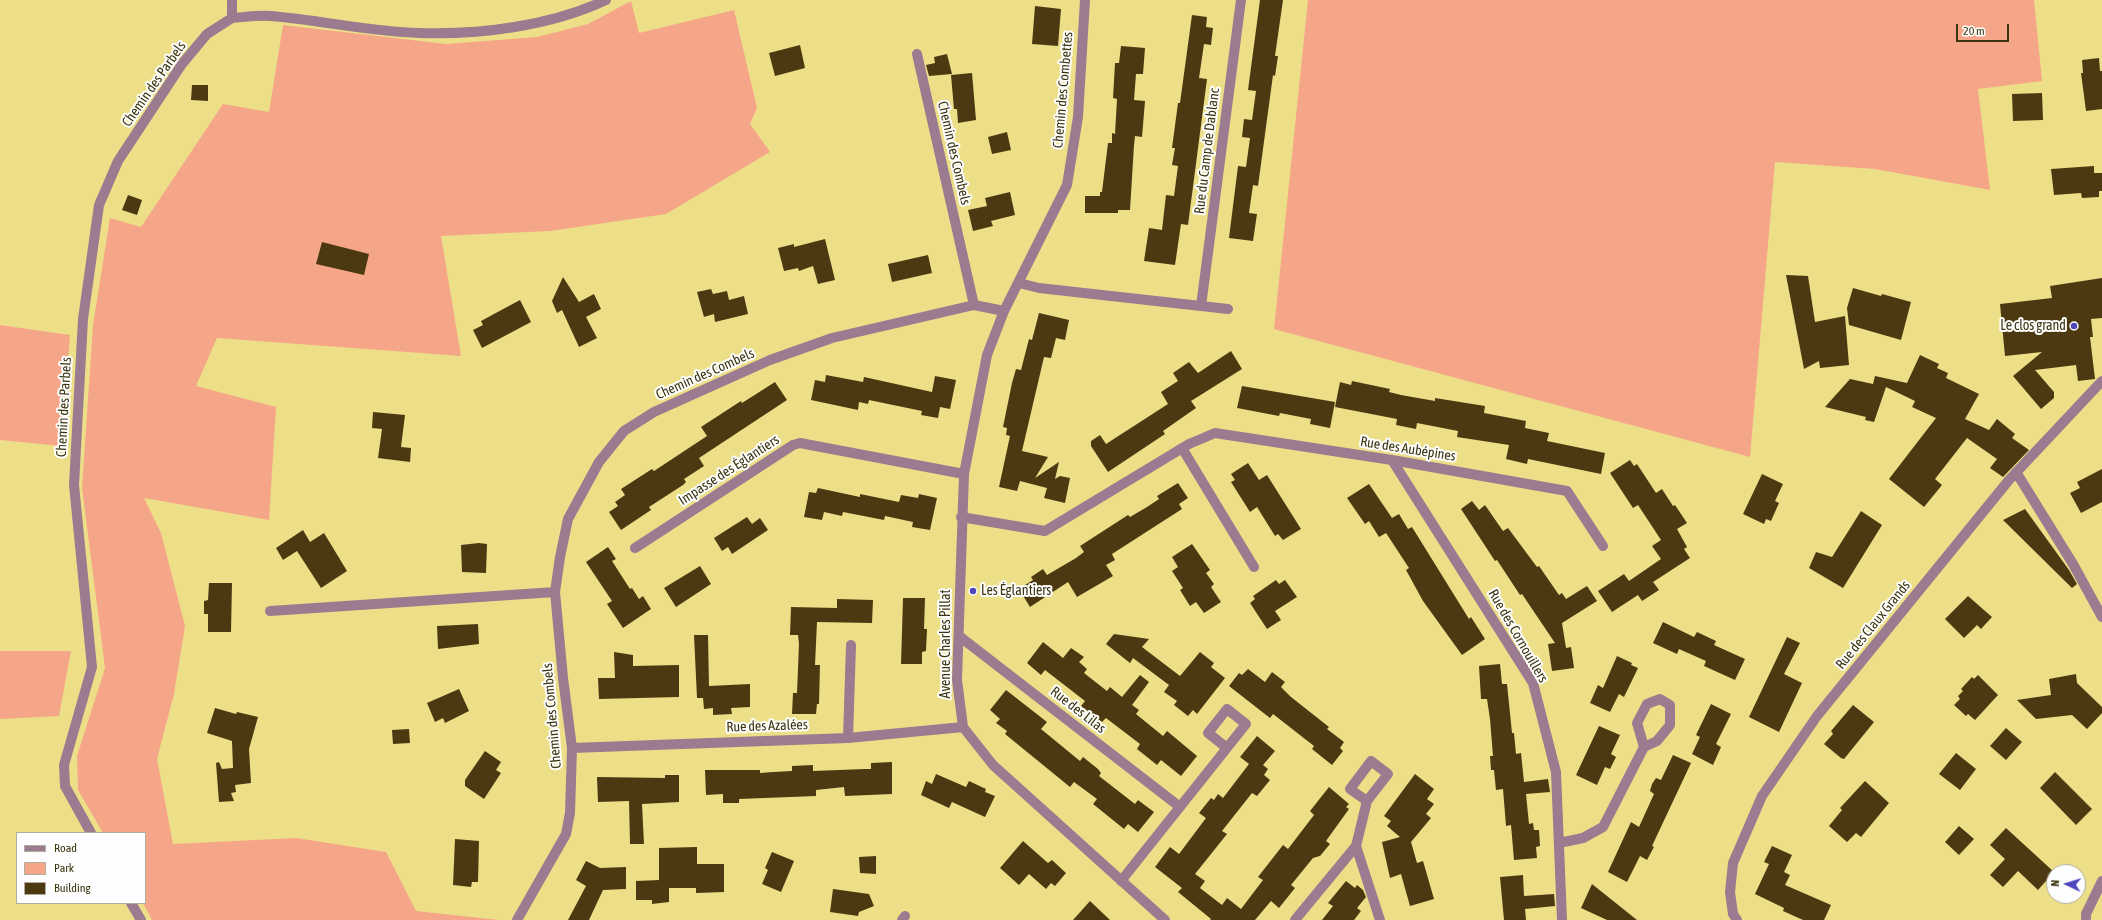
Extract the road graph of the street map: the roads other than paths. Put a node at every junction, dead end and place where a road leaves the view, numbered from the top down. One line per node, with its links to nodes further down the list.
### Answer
1 (232, 0): 5 (street)
2 (606, 0): 5 (street)
3 (1085, 0): 7 (street, Chemin des Combettes)
4 (1241, 0): 9 (street, Rue du Camp de Dablanc)
5 (232, 18): 33 (street, Chemin des Parbels)
6 (917, 54): 8 (street, Chemin des Combels)
7 (1019, 284): 9 (street); 11 (street, Chemin des Combettes)
8 (974, 305): 11 (street, Chemin des Combels); 21 (street, Chemin des Combels)
9 (1201, 306): 10 (street)
10 (1228, 309)
11 (1004, 311): 16 (street, Avenue Charles Pillat)
12 (2102, 381): 15 (street, Rue des Claux Grands)
13 (1182, 448): 14 (street, Rue des Aubépines); 17 (street, Rue des Aubépines); 20 (street)
14 (1392, 460): 18 (street, Rue des Aubépines); 34 (street, Rue des Cornouillers)
15 (2016, 472): 23 (street); 45 (street, Rue des Claux Grands)
16 (964, 474): 17 (street, Avenue Charles Pillat); 19 (street, Impasse des Églantiers)
17 (961, 517): 24 (street, Avenue Charles Pillat)
18 (1602, 546)
19 (635, 548)
20 (1254, 567)
21 (555, 592): 22 (street); 29 (street, Chemin des Combels)
22 (270, 611)
23 (2102, 617)
24 (959, 636): 26 (street, Avenue Charles Pillat); 32 (street, Rue des Lilas)
25 (850, 645): 27 (street)
26 (963, 727): 27 (street, Rue des Azalées); 36 (street)
27 (848, 738): 29 (street, Rue des Azalées)
28 (1644, 747): 28 (street); 34 (street)
29 (572, 748): 40 (street, Chemin des Combels)
30 (1227, 748): 32 (street)
31 (1367, 801): 35 (street)
32 (1180, 807): 36 (street)
33 (90, 832)
34 (1559, 844): 44 (street, Rue des Cornouillers)
35 (1356, 846): 42 (street); 43 (street)
36 (1121, 881): 41 (street)
37 (2102, 881): 46 (street)
38 (132, 904): 39 (street)
39 (141, 920)
40 (517, 920)
41 (1165, 920)
42 (1295, 920)
43 (1380, 920)
44 (1562, 920)
45 (1737, 920)
46 (2086, 920)

